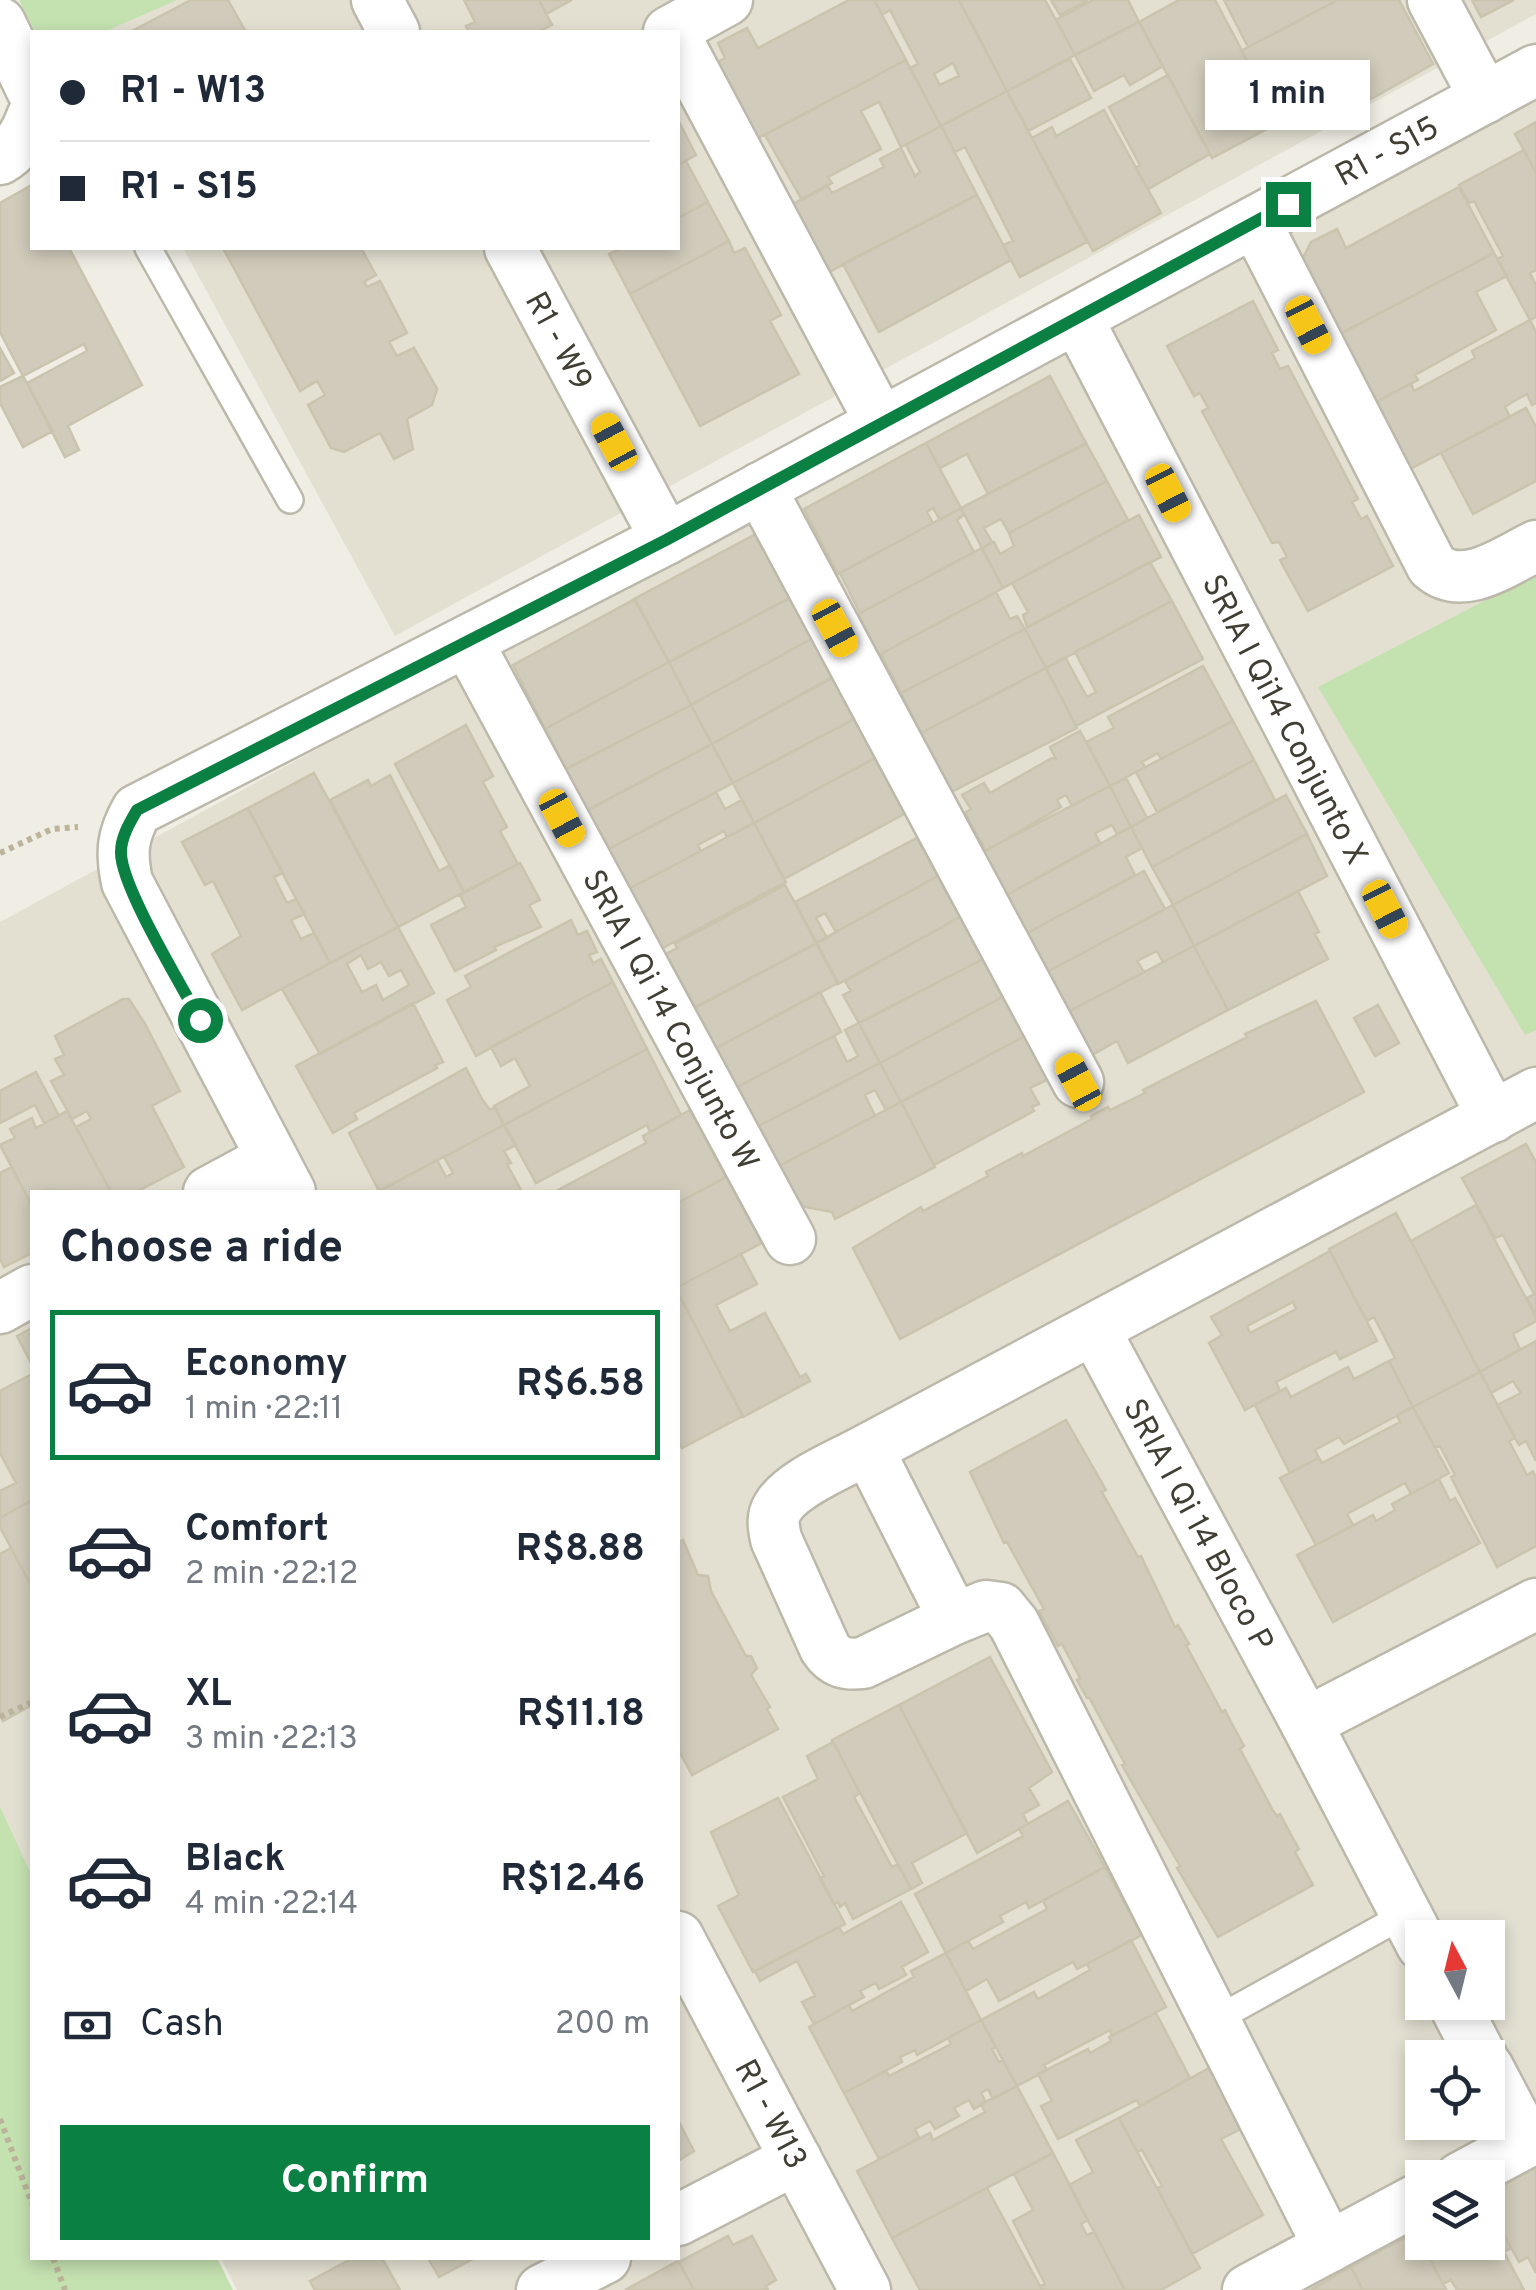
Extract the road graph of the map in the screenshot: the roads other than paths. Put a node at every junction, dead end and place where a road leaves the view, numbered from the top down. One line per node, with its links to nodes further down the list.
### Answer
1 (377, 0): 5 (street)
2 (727, 0): 6 (street)
3 (1432, 0): 10 (street)
4 (0, 23): 9 (street)
5 (393, 30)
6 (674, 30)
7 (680, 46): 17 (street)
8 (1536, 70): 10 (street, R1 - S15)
9 (30, 83)
10 (1485, 98): 13 (street, R1 - S15)
11 (30, 122): 12 (street)
12 (0, 160)
13 (1255, 222): 16 (street, R1 - S15); 21 (street)
14 (149, 250): 19 (lane)
15 (511, 250): 20 (street, R1 - W9)
16 (1078, 320): 17 (street, R1 - S15); 25 (street, SRIA I Qi14 Conjunto X)
17 (881, 424): 18 (street, R1 - S15)
18 (760, 488): 20 (street, R1 - S15); 23 (street)
19 (290, 500)
20 (666, 540): 22 (street, R1 - S15)
21 (1536, 546)
22 (468, 642): 26 (street, R1 - S15); 28 (street, SRIA I Qi 14 Conjunto W)
23 (1078, 1082)
24 (1536, 1093): 25 (street)
25 (1493, 1117): 31 (street)
26 (280, 1175): 27 (street)
27 (217, 1190)
28 (790, 1238)
29 (30, 1291): 30 (street)
30 (0, 1308)
31 (1094, 1330): 32 (street); 35 (street, SRIA I Qi 14 Bloco P)
32 (868, 1449): 34 (street); 34 (street)
33 (1536, 1604): 35 (street)
34 (954, 1619): 39 (street)
35 (1306, 1723): 36 (street, SRIA I Qi 14 Bloco P)
36 (1409, 1920)
37 (1405, 1934): 39 (lane)
38 (680, 1942): 42 (street, R1 - W13)
39 (1215, 2020): 46 (street)
40 (1505, 2096): 41 (street)
41 (1531, 2140): 43 (street)
42 (796, 2159): 45 (street); 49 (street, R1 - W13)
43 (1494, 2160)
44 (1405, 2206): 46 (street)
45 (680, 2219)
46 (1330, 2247): 50 (street)
47 (601, 2260): 48 (street)
48 (542, 2290)
49 (866, 2290)
50 (1248, 2290)

